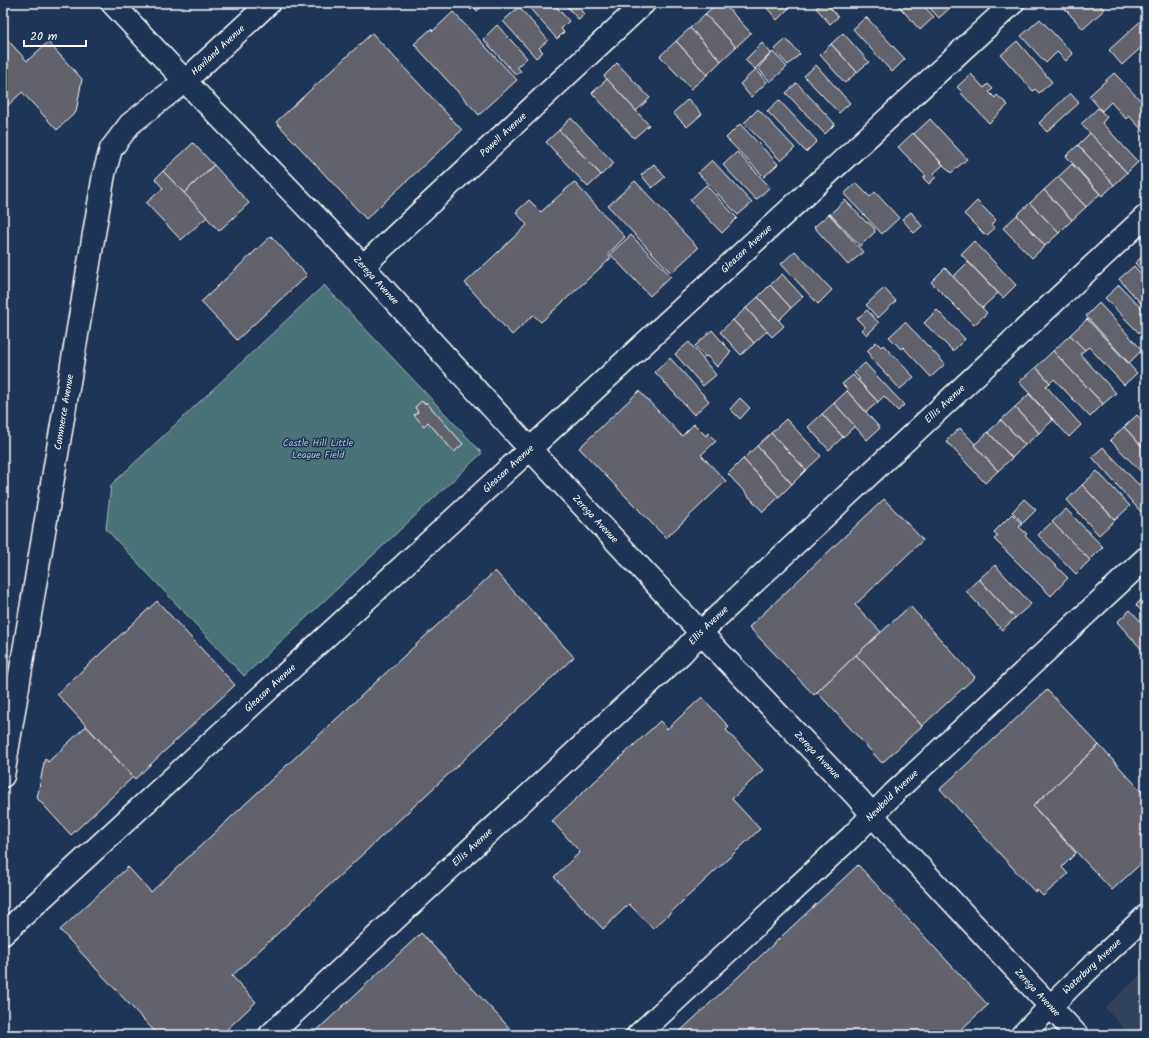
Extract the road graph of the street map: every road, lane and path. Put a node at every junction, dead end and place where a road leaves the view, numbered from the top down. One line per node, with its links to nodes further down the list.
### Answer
1 (112, 3): 5 (street, Zerega Avenue)
2 (269, 3): 5 (street, Haviland Avenue)
3 (644, 3): 7 (street, Powell Avenue)
4 (1013, 3): 8 (street, Gleason Avenue)
5 (186, 81): 7 (street, Zerega Avenue); 11 (street, Commerce Avenue)
6 (1146, 216): 10 (street, Ellis Avenue)
7 (363, 266): 8 (street, Zerega Avenue)
8 (530, 449): 10 (street, Zerega Avenue); 14 (street, Gleason Avenue)
9 (1146, 558): 12 (street, Newbold Avenue)
10 (701, 632): 12 (street, Zerega Avenue); 16 (street, Ellis Avenue)
11 (3, 776)
12 (872, 815): 15 (street, Zerega Avenue); 17 (street, Newbold Avenue)
13 (1146, 916): 15 (street, Waterbury Avenue)
14 (3, 934)
15 (1051, 1007): 18 (street, Waterbury Avenue); 19 (street, Zerega Avenue)
16 (270, 1035)
17 (638, 1035)
18 (1022, 1035)
19 (1077, 1035)

